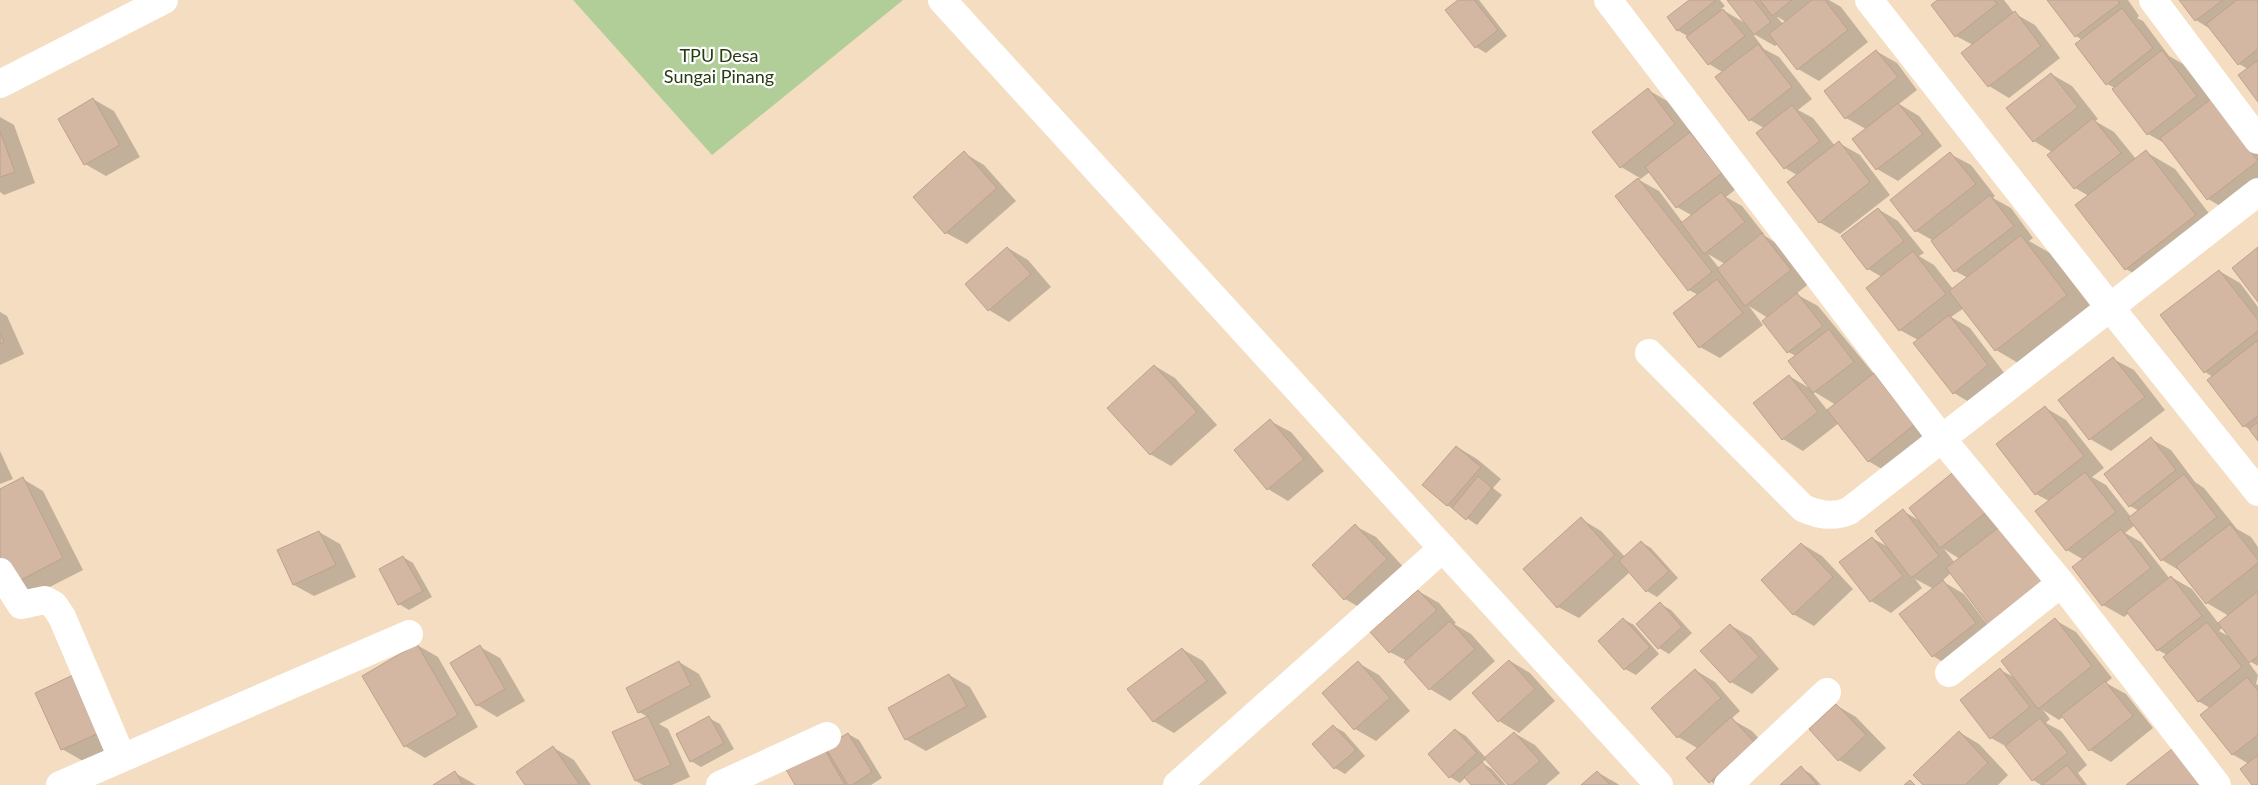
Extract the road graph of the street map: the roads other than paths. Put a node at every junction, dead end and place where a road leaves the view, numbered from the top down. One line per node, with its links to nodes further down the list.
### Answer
1 (164, 0): 6 (street)
2 (942, 0): 13 (street)
3 (1608, 0): 11 (street)
4 (1869, 0): 9 (street)
5 (2153, 0): 7 (street)
6 (0, 84)
7 (2258, 140)
8 (2258, 192): 9 (street)
9 (2109, 306): 11 (street); 12 (street)
10 (1649, 353): 11 (street)
11 (1942, 439): 15 (street)
12 (2258, 492)
13 (1443, 548): 23 (street); 24 (street)
14 (0, 572): 20 (street)
15 (2061, 583): 17 (street); 26 (street)
16 (409, 634): 20 (street)
17 (1949, 673)
18 (1827, 692): 25 (street)
19 (827, 736): 22 (street)
20 (122, 758): 21 (street)
21 (60, 785)
22 (720, 785)
23 (1178, 785)
24 (1659, 785)
25 (1728, 785)
26 (2217, 785)

